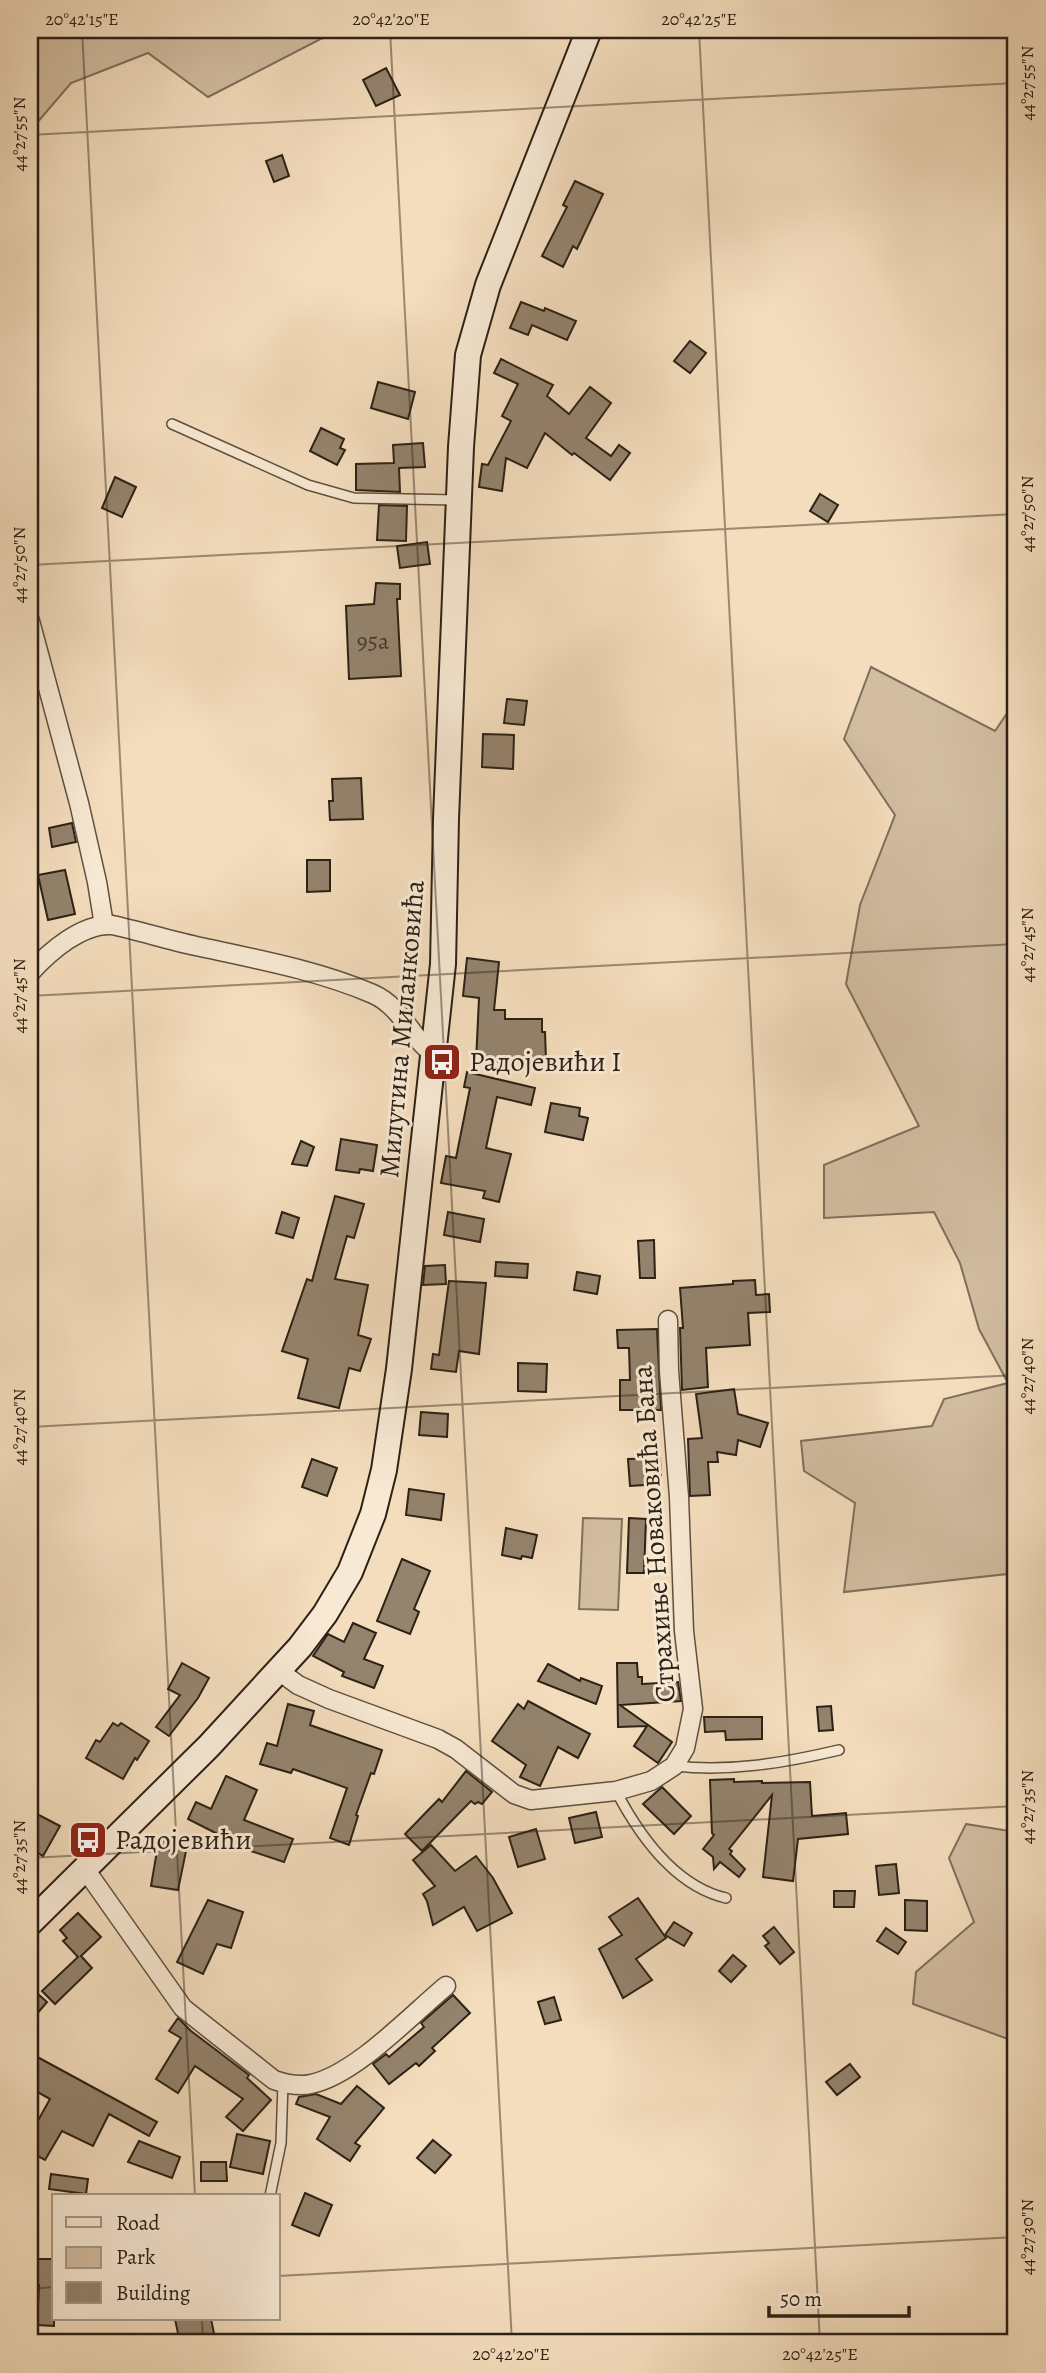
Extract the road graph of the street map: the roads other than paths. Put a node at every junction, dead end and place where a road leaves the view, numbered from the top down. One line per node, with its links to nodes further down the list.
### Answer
1 (589, 30): 3 (main road, Милутина Миланковића)
2 (172, 424): 3 (lane)
3 (459, 500): 7 (main road, Милутина Миланковића)
4 (30, 621): 5 (street)
5 (104, 925): 6 (street); 7 (street)
6 (30, 973)
7 (434, 1054): 9 (main road, Милутина Миланковића)
8 (668, 1320): 11 (street, Страхиње Новаковића Бана)
9 (279, 1671): 12 (street); 13 (main road, Милутина Миланковића)
10 (839, 1750): 11 (lane)
11 (674, 1766): 12 (street)
12 (616, 1791): 14 (lane)
13 (85, 1869): 15 (main road, Милутина Миланковића); 17 (street)
14 (726, 1898)
15 (30, 1923)
16 (446, 1986): 17 (street)
17 (283, 2083): 18 (lane)
18 (270, 2194)

